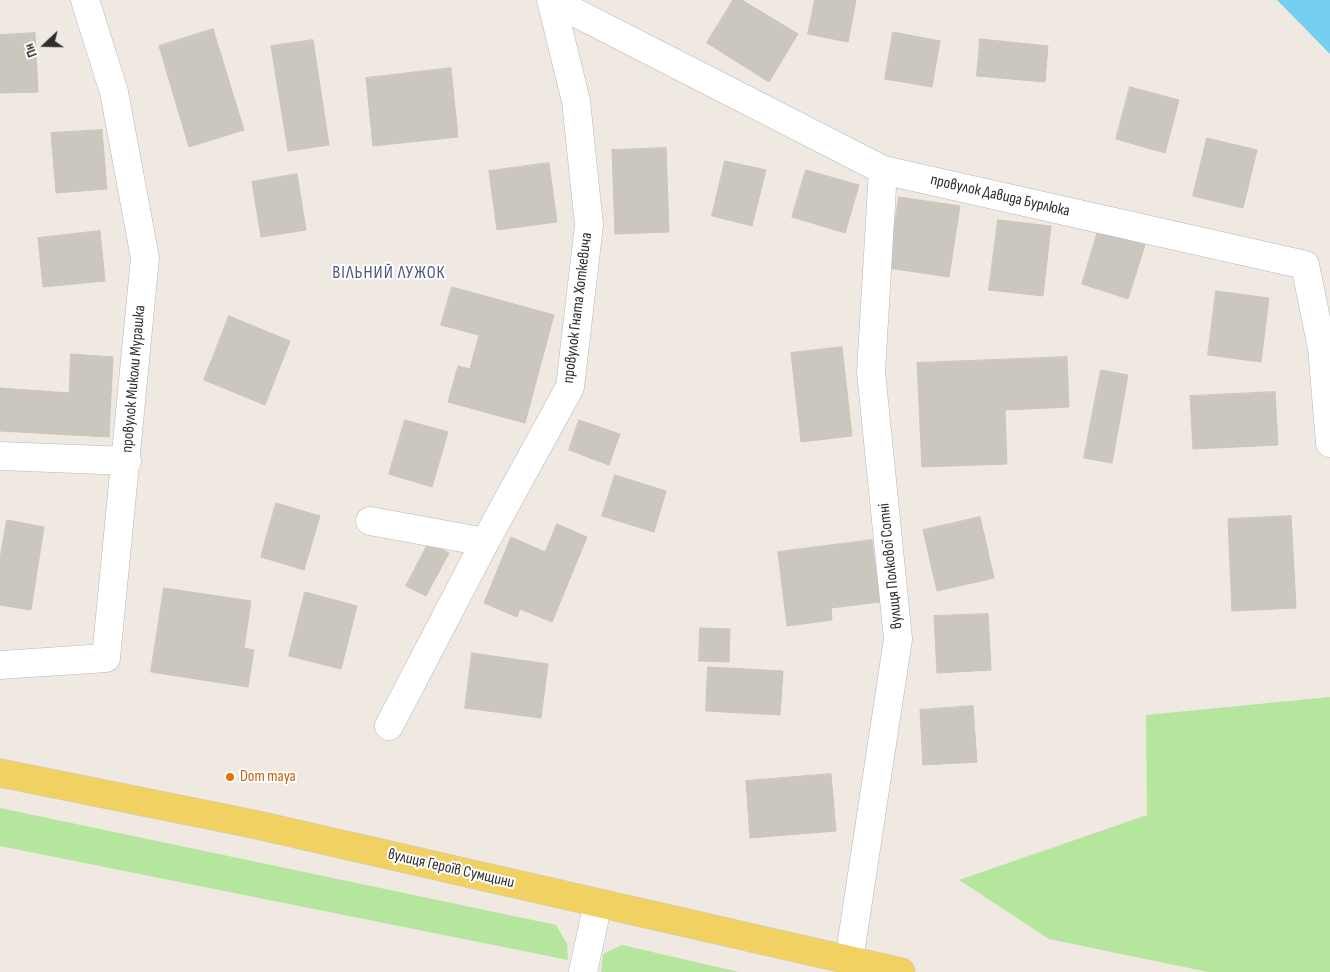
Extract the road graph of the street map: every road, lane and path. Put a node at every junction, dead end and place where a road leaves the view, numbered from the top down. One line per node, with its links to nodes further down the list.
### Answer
1 (85, 0): 6 (street, провулок Миколи Мурашка)
2 (551, 0): 3 (street, провулок Давида Бурлюка); 8 (street, провулок Гната Хоткевича)
3 (883, 170): 4 (street, провулок Давида Бурлюка); 13 (street, вулиця Полкової Сотні)
4 (1330, 443)
5 (0, 456): 6 (street)
6 (127, 461): 9 (street, провулок Миколи Мурашка)
7 (370, 521): 8 (street)
8 (485, 542): 10 (street, провулок Гната Хоткевича)
9 (0, 665)
10 (390, 726)
11 (0, 773): 12 (main road, вулиця Героїв Сумщини)
12 (598, 903): 13 (main road, вулиця Героїв Сумщини); 14 (street)
13 (849, 960): 15 (main road, вулиця Героїв Сумщини)
14 (583, 972)
15 (901, 972)

